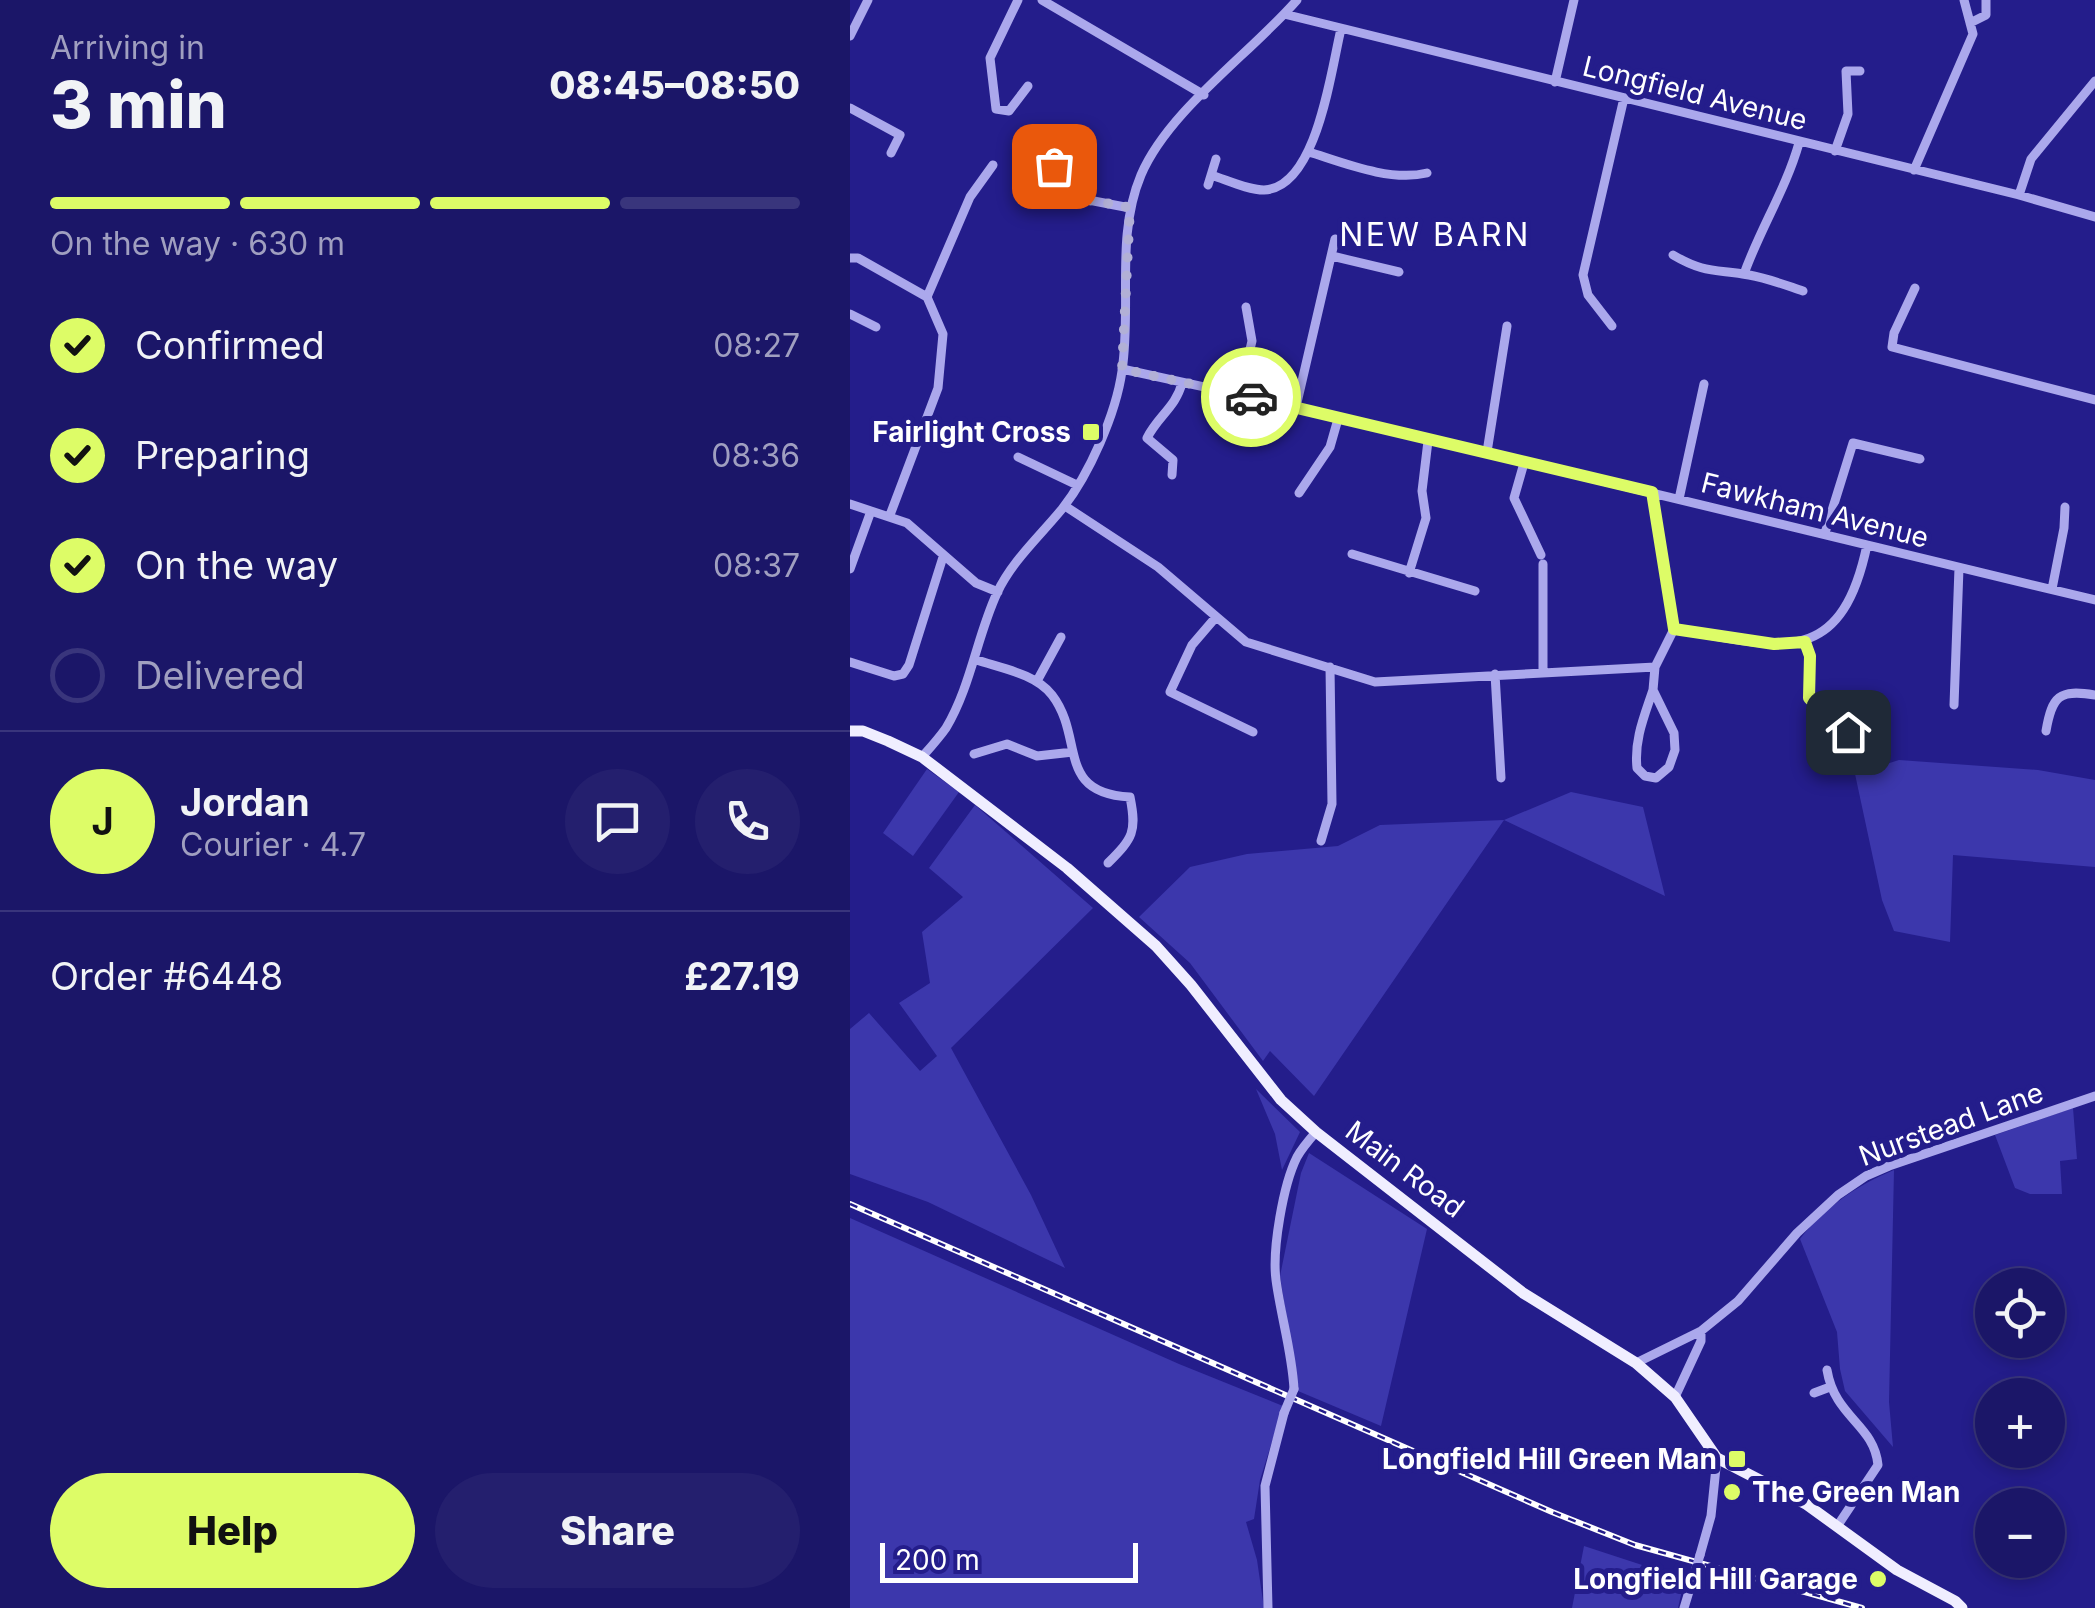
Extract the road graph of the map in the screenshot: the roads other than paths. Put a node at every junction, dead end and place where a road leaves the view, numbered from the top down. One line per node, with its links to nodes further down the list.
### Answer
1 (868, 0): 11 (street)
2 (1018, 0): 15 (street)
3 (1042, 0): 16 (street)
4 (1297, 0): 8 (street)
5 (1574, 0): 14 (street)
6 (1964, 0): 9 (street)
7 (1986, 0): 9 (street)
8 (1284, 14): 10 (street, Longfield Avenue); 16 (street)
9 (1970, 23): 27 (street)
10 (1341, 29): 14 (street, Longfield Avenue); 22 (street)
11 (850, 36)
12 (1860, 71): 21 (street)
13 (2095, 81): 18 (street)
14 (1554, 82): 17 (street, Longfield Avenue)
15 (1028, 86)
16 (1204, 95): 30 (street)
17 (1624, 98): 20 (street, Longfield Avenue); 44 (street)
18 (2089, 100): 29 (street)
19 (850, 108): 23 (street)
20 (1799, 143): 21 (street, Longfield Avenue); 37 (street)
21 (1835, 150): 27 (street, Longfield Avenue)
22 (1308, 152): 24 (street); 28 (street)
23 (891, 153)
24 (1216, 160)
25 (993, 165): 40 (street)
26 (1067, 166): 30 (street)
27 (1914, 170): 29 (street, Longfield Avenue)
28 (1427, 173)
29 (2019, 195): 31 (street, Longfield Avenue)
30 (1130, 208): 46 (street)
31 (2095, 217)
32 (1336, 239): 34 (street)
33 (1673, 255): 37 (street)
34 (1332, 256): 36 (street); 51 (street)
35 (850, 258): 40 (street)
36 (1399, 272)
37 (1744, 274): 39 (street)
38 (1915, 288): 50 (street)
39 (1803, 291)
40 (927, 297): 67 (street)
41 (1246, 308): 49 (street)
42 (850, 314): 45 (street)
43 (1507, 326): 54 (street)
44 (1612, 326)
45 (876, 327)
46 (1122, 369): 47 (street, Fawkham Avenue); 59 (street)
47 (1182, 383): 49 (street, Fawkham Avenue); 58 (street)
48 (1704, 384): 62 (street)
49 (1239, 395): 51 (street, Fawkham Avenue)
50 (2095, 400)
51 (1296, 407): 52 (street, Fawkham Avenue)
52 (1338, 418): 53 (street, Fawkham Avenue); 61 (street)
53 (1428, 440): 54 (street, Fawkham Avenue); 74 (street)
54 (1487, 452): 57 (street, Fawkham Avenue)
55 (1018, 457): 59 (street)
56 (1920, 459): 68 (street)
57 (1524, 462): 60 (street, Fawkham Avenue); 87 (street)
58 (1172, 475)
59 (1077, 485): 64 (street)
60 (1652, 492): 62 (street, Fawkham Avenue); 80 (street)
61 (1299, 493)
62 (1678, 499): 68 (street, Fawkham Avenue)
63 (850, 504): 66 (street)
64 (1065, 506): 77 (street); 79 (street)
65 (2065, 507): 75 (street)
66 (871, 511): 67 (street); 73 (street)
67 (890, 515): 71 (street)
68 (1825, 533): 69 (street, Fawkham Avenue)
69 (1867, 545): 72 (street, Fawkham Avenue); 82 (street)
70 (1352, 554): 74 (street)
71 (943, 556): 77 (street); 84 (street)
72 (1959, 568): 75 (street, Fawkham Avenue); 92 (street)
73 (850, 569)
74 (1410, 573): 76 (street)
75 (2052, 589): 78 (street, Fawkham Avenue)
76 (1475, 591)
77 (998, 592): 83 (street)
78 (2095, 600)
79 (1216, 616): 85 (street); 95 (street)
80 (1674, 629): 82 (street); 86 (street)
81 (1061, 636): 89 (street)
82 (1805, 642): 96 (street)
83 (974, 659): 89 (street); 99 (street)
84 (850, 662)
85 (1330, 667): 88 (street); 101 (street)
86 (1655, 667): 87 (street); 90 (street)
87 (1542, 671): 88 (street)
88 (1496, 674): 100 (street)
89 (1038, 681): 97 (street)
90 (1653, 690): 90 (street)
91 (2095, 695): 94 (street)
92 (1954, 705)
93 (850, 731): 99 (main road, Main Road)
94 (2046, 731)
95 (1252, 732)
96 (1848, 732)
97 (1073, 752): 98 (street); 102 (street)
98 (974, 754)
99 (922, 758): 104 (main road, Main Road)
100 (1501, 778)
101 (1321, 841)
102 (1108, 863)
103 (2095, 1096): 105 (street, Nurstead Lane)
104 (1316, 1132): 106 (main road, Main Road); 113 (street, bridge)
105 (1701, 1331): 106 (street, Nurstead Lane); 110 (street)
106 (1636, 1362): 110 (main road, Main Road)
107 (1827, 1370): 108 (street)
108 (1830, 1387): 109 (street); 112 (street)
109 (1814, 1393)
110 (1675, 1397): 111 (main road, Main Road)
111 (1717, 1458): 112 (main road, Main Road); 114 (street, bridge)
112 (1838, 1525): 115 (main road, Main Road)
113 (1268, 1608)
114 (1684, 1608)
115 (1962, 1608)

